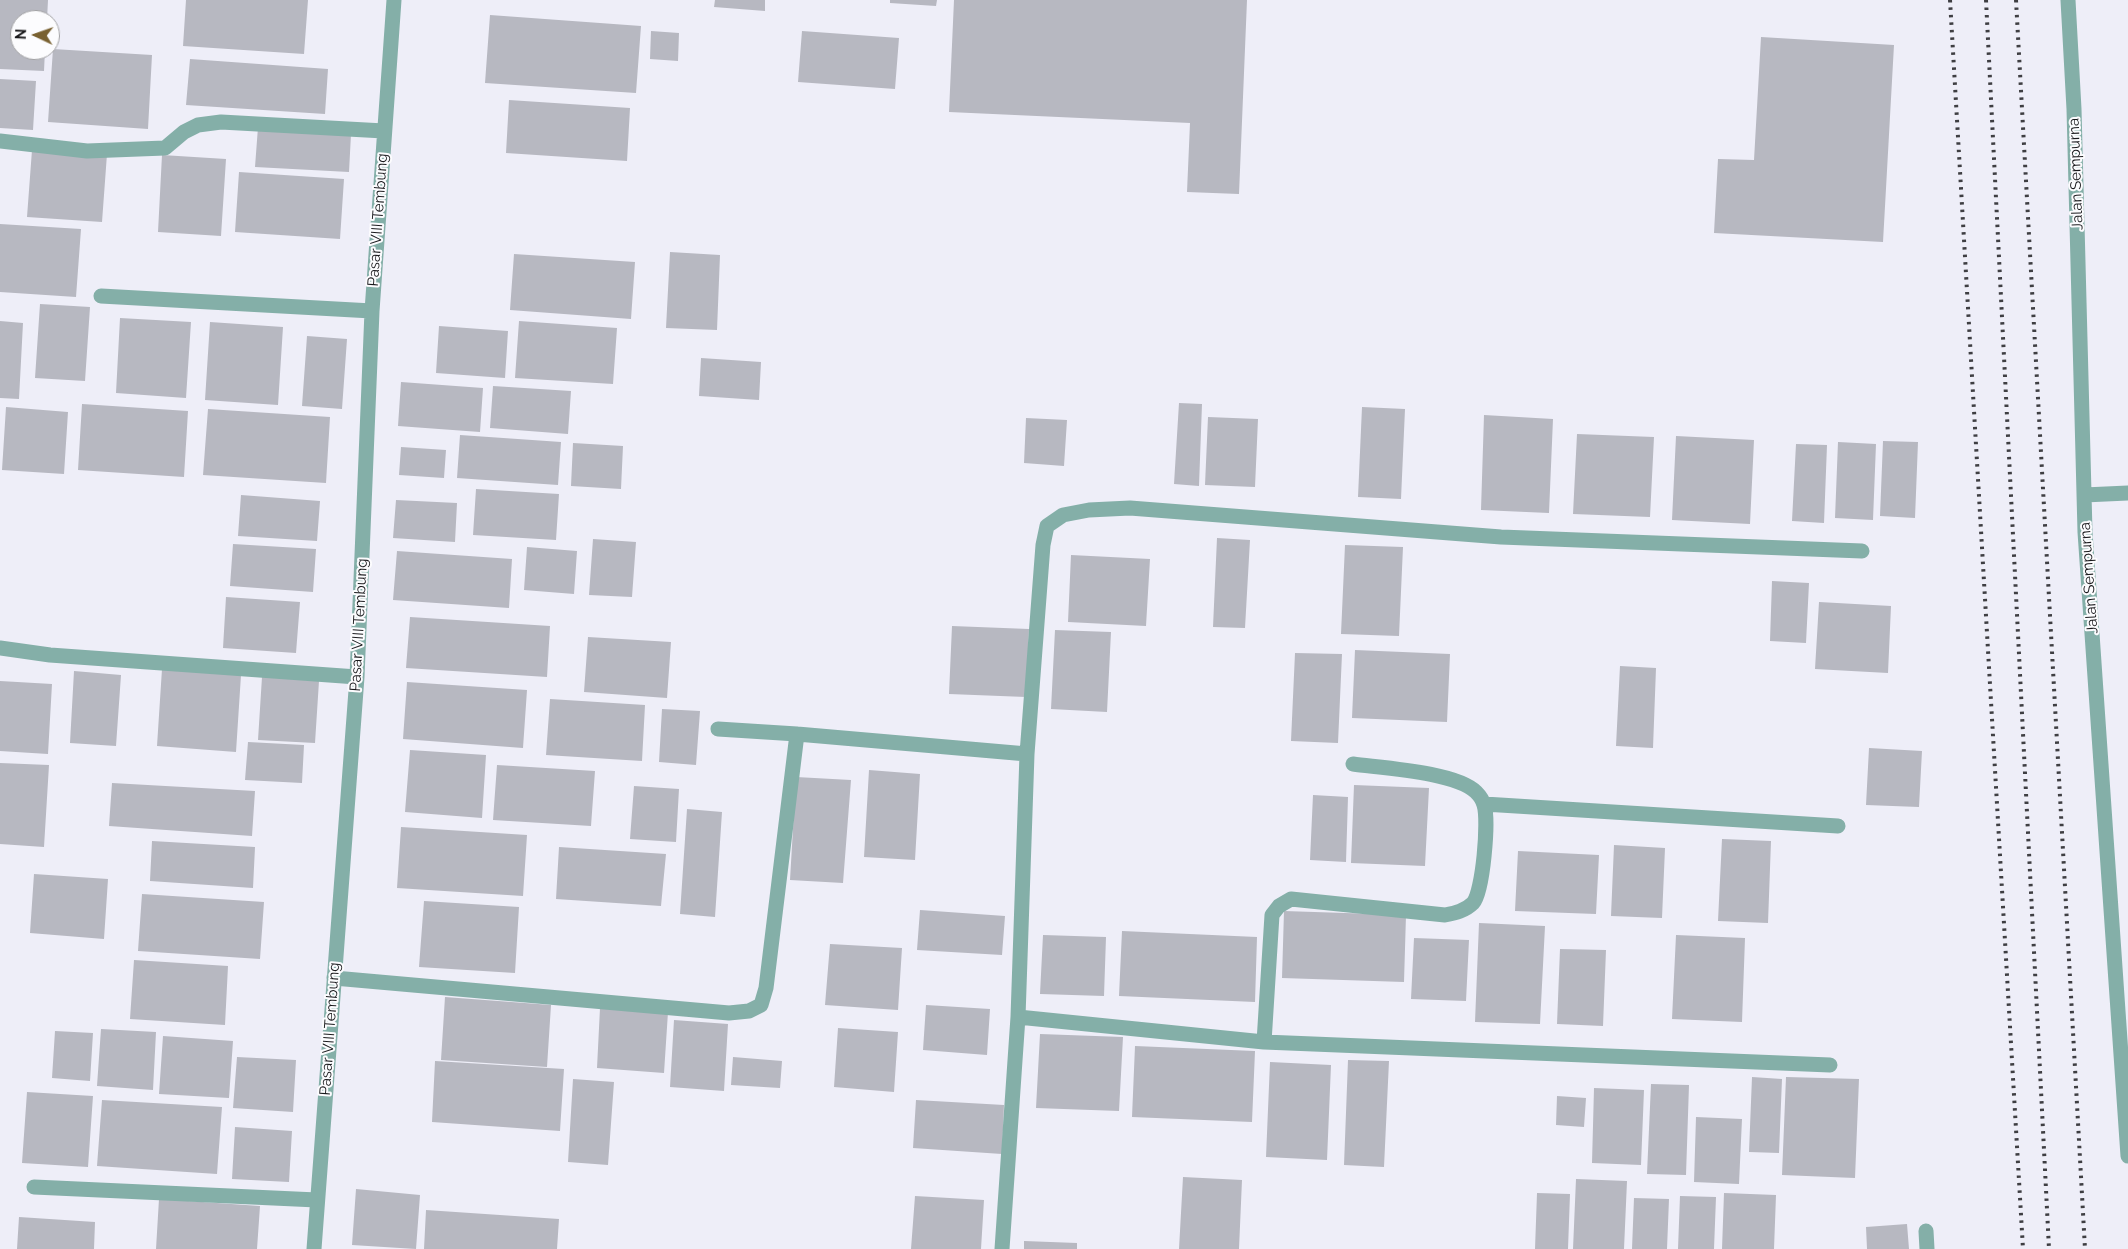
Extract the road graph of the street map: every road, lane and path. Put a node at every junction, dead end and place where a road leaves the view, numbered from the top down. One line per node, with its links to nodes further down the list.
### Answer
1 (394, 0): 3 (street, Pasar VIII Tembung)
2 (2068, 0): 8 (street, Jalan Sempurna)
3 (384, 131): 4 (street); 6 (street, Pasar VIII Tembung)
4 (0, 141)
5 (100, 296): 6 (street)
6 (372, 311): 11 (street, Pasar VIII Tembung)
7 (2128, 492): 8 (street)
8 (2084, 495): 22 (street, Jalan Sempurna)
9 (1862, 551): 14 (street)
10 (0, 648): 11 (street)
11 (357, 677): 18 (street, Pasar VIII Tembung)
12 (718, 730): 13 (street)
13 (798, 734): 14 (street); 18 (street)
14 (1027, 754): 19 (street)
15 (1353, 764): 16 (street)
16 (1484, 804): 17 (street); 20 (street)
17 (1838, 826)
18 (334, 978): 25 (street, Pasar VIII Tembung)
19 (1018, 1017): 20 (street); 28 (street)
20 (1264, 1042): 21 (street)
21 (1830, 1065)
22 (2128, 1126): 23 (street, Jalan Sempurna)
23 (2128, 1156)
24 (34, 1187): 25 (street)
25 (317, 1200): 27 (street, Pasar VIII Tembung)
26 (1926, 1231): 29 (street)
27 (314, 1249)
28 (1002, 1249)
29 (1927, 1249)

